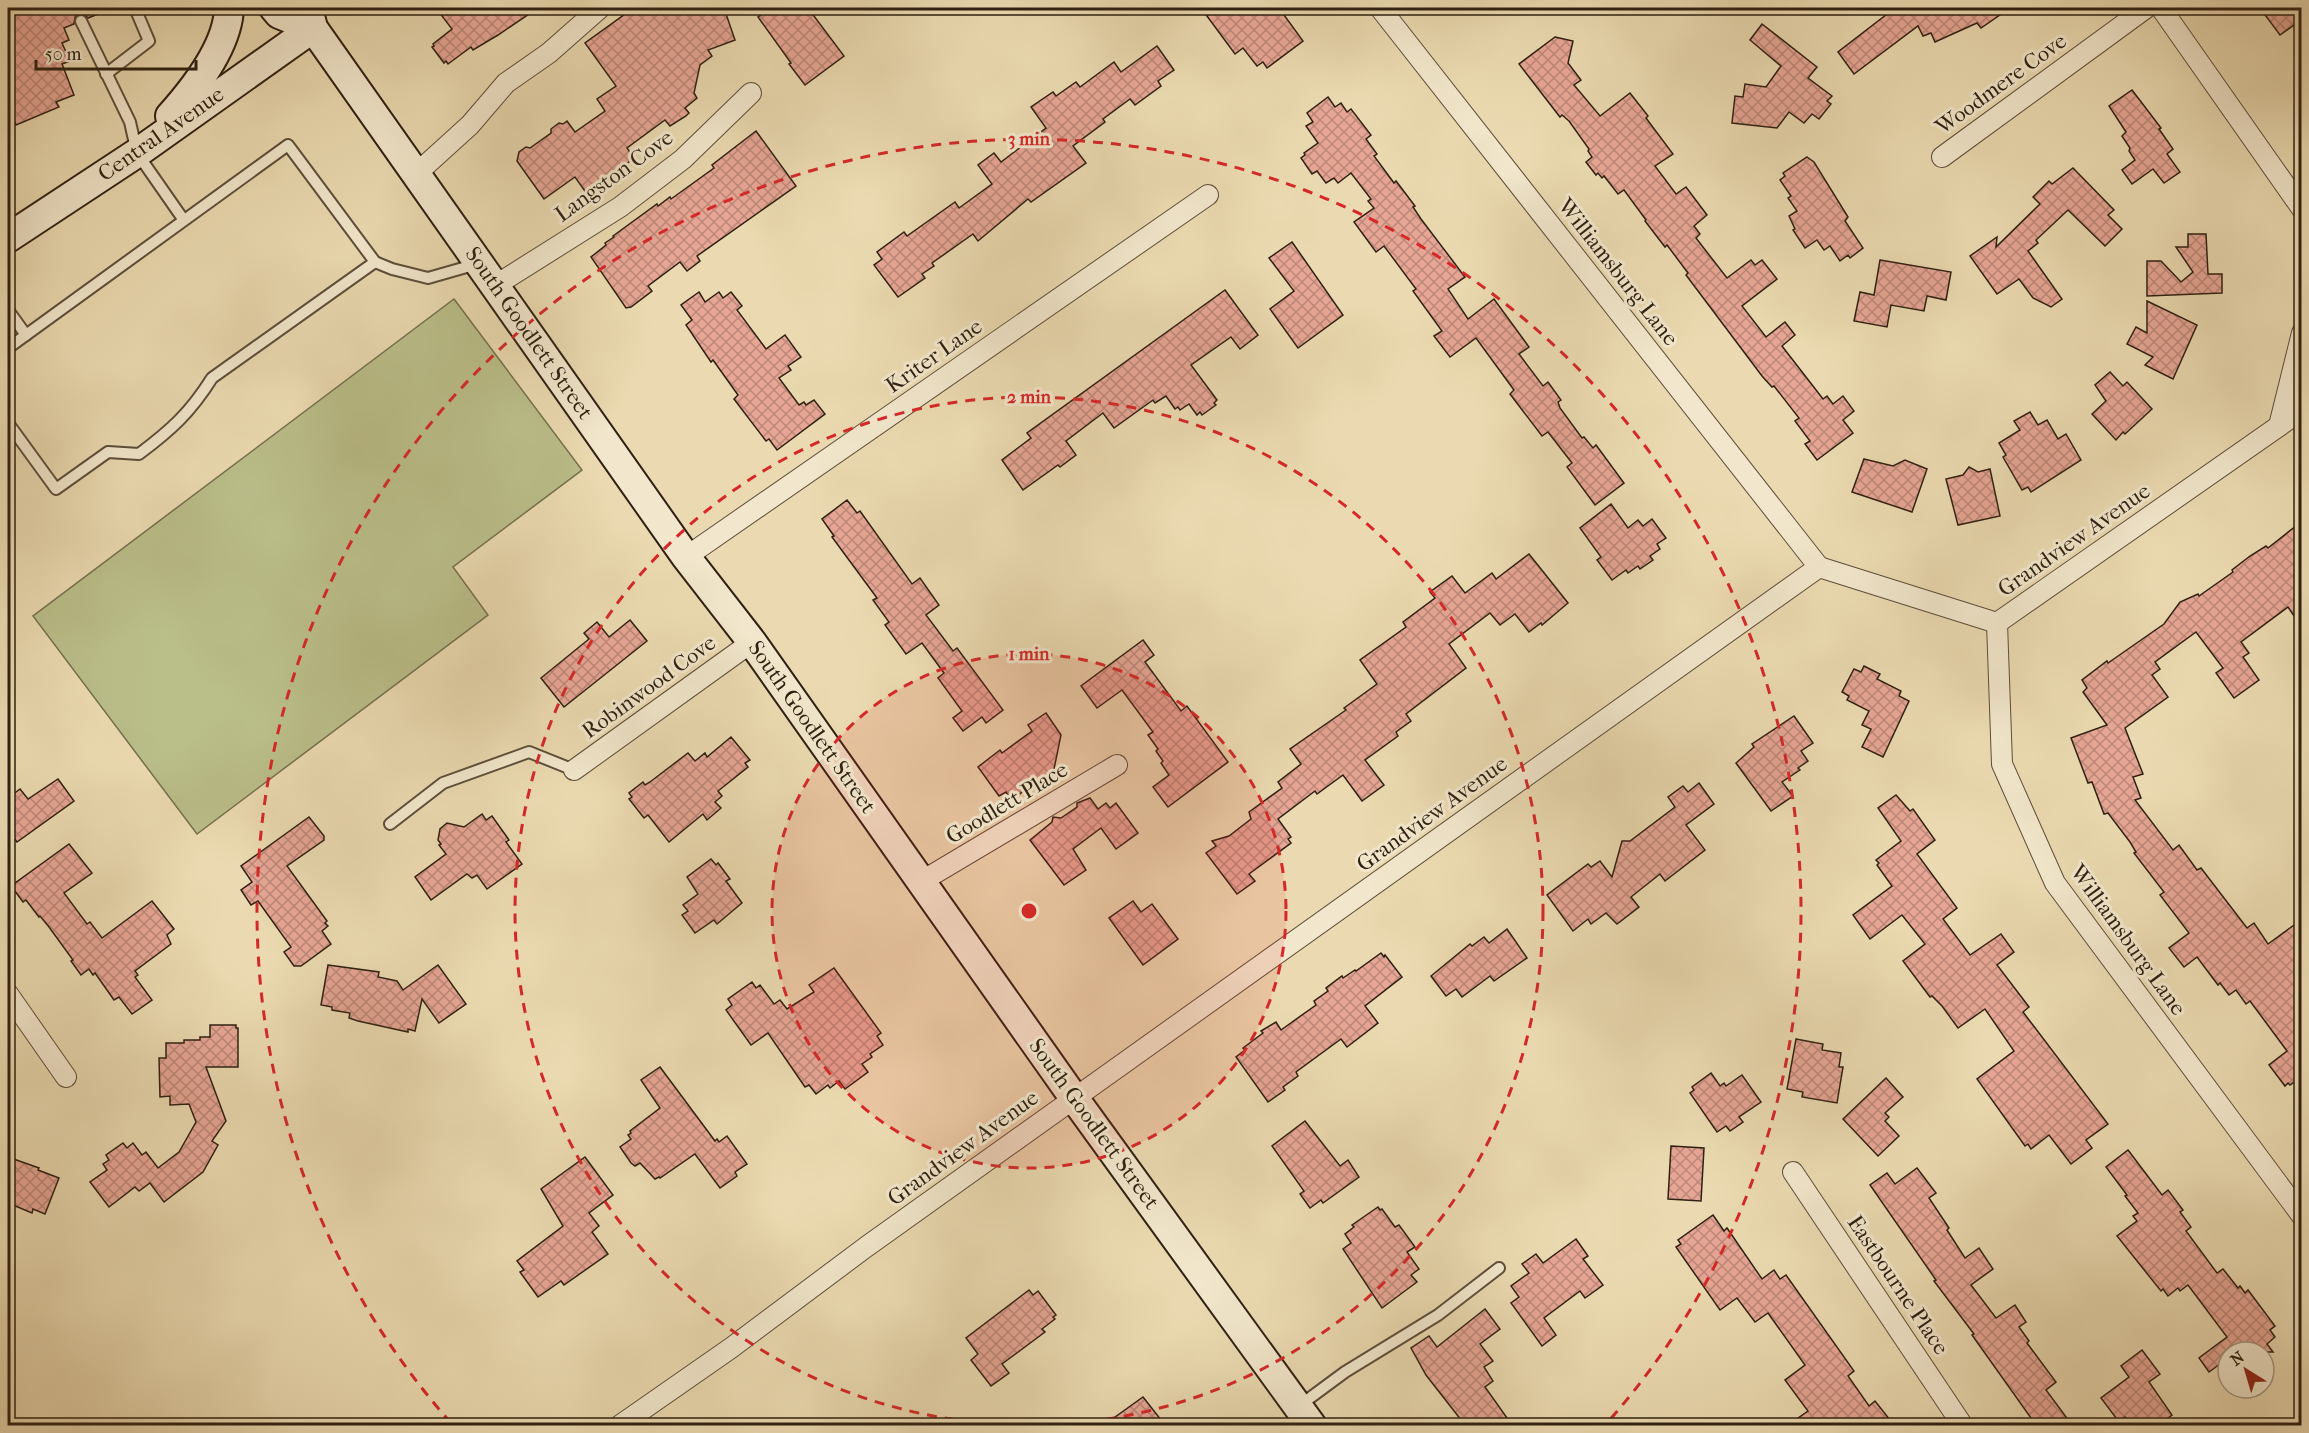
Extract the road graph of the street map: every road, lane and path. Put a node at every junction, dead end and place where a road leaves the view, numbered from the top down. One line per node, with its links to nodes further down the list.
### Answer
1 (135, 8): 10 (lane)
2 (229, 8): 12 (main road)
3 (274, 8): 8 (main road)
4 (600, 8): 14 (street)
5 (1380, 8): 29 (street, Williamsburg Lane)
6 (2146, 8): 13 (street, Woodmere Cove)
7 (2161, 8): 16 (street)
8 (311, 18): 12 (main road, Central Avenue); 14 (main road, South Goodlett Street)
9 (81, 21): 10 (lane)
10 (106, 74): 12 (lane)
11 (751, 93): 20 (street, Langston Cove)
12 (137, 153): 17 (lane); 18 (main road, Central Avenue)
13 (1942, 157)
14 (416, 174): 20 (main road, South Goodlett Street)
15 (1208, 195): 28 (street, Kriter Lane)
16 (2301, 209)
17 (183, 219): 19 (lane); 23 (lane)
18 (8, 238)
19 (375, 262): 20 (lane); 26 (lane)
20 (488, 274): 28 (main road, South Goodlett Street)
21 (8, 310): 23 (lane)
22 (2301, 333): 27 (street)
23 (26, 335): 24 (lane)
24 (8, 348)
25 (2301, 410): 27 (street, Grandview Avenue)
26 (8, 423)
27 (2279, 426): 30 (street, Grandview Avenue)
28 (686, 556): 31 (main road, South Goodlett Street)
29 (1819, 567): 30 (street, Grandview Avenue); 38 (street, Grandview Avenue)
30 (1997, 623): 40 (street, Williamsburg Lane)
31 (752, 642): 33 (street, Robinwood Cove); 35 (main road, South Goodlett Street)
32 (1117, 765): 35 (street, Goodlett Place)
33 (574, 770): 34 (lane)
34 (390, 824)
35 (922, 881): 38 (main road, South Goodlett Street)
36 (8, 994): 37 (street)
37 (66, 1077)
38 (1074, 1098): 42 (main road, South Goodlett Street); 43 (street, Grandview Avenue)
39 (1793, 1172): 44 (street, Eastbourne Place)
40 (2301, 1216)
41 (1499, 1268): 42 (lane)
42 (1306, 1416)
43 (619, 1425)
44 (1963, 1425)

